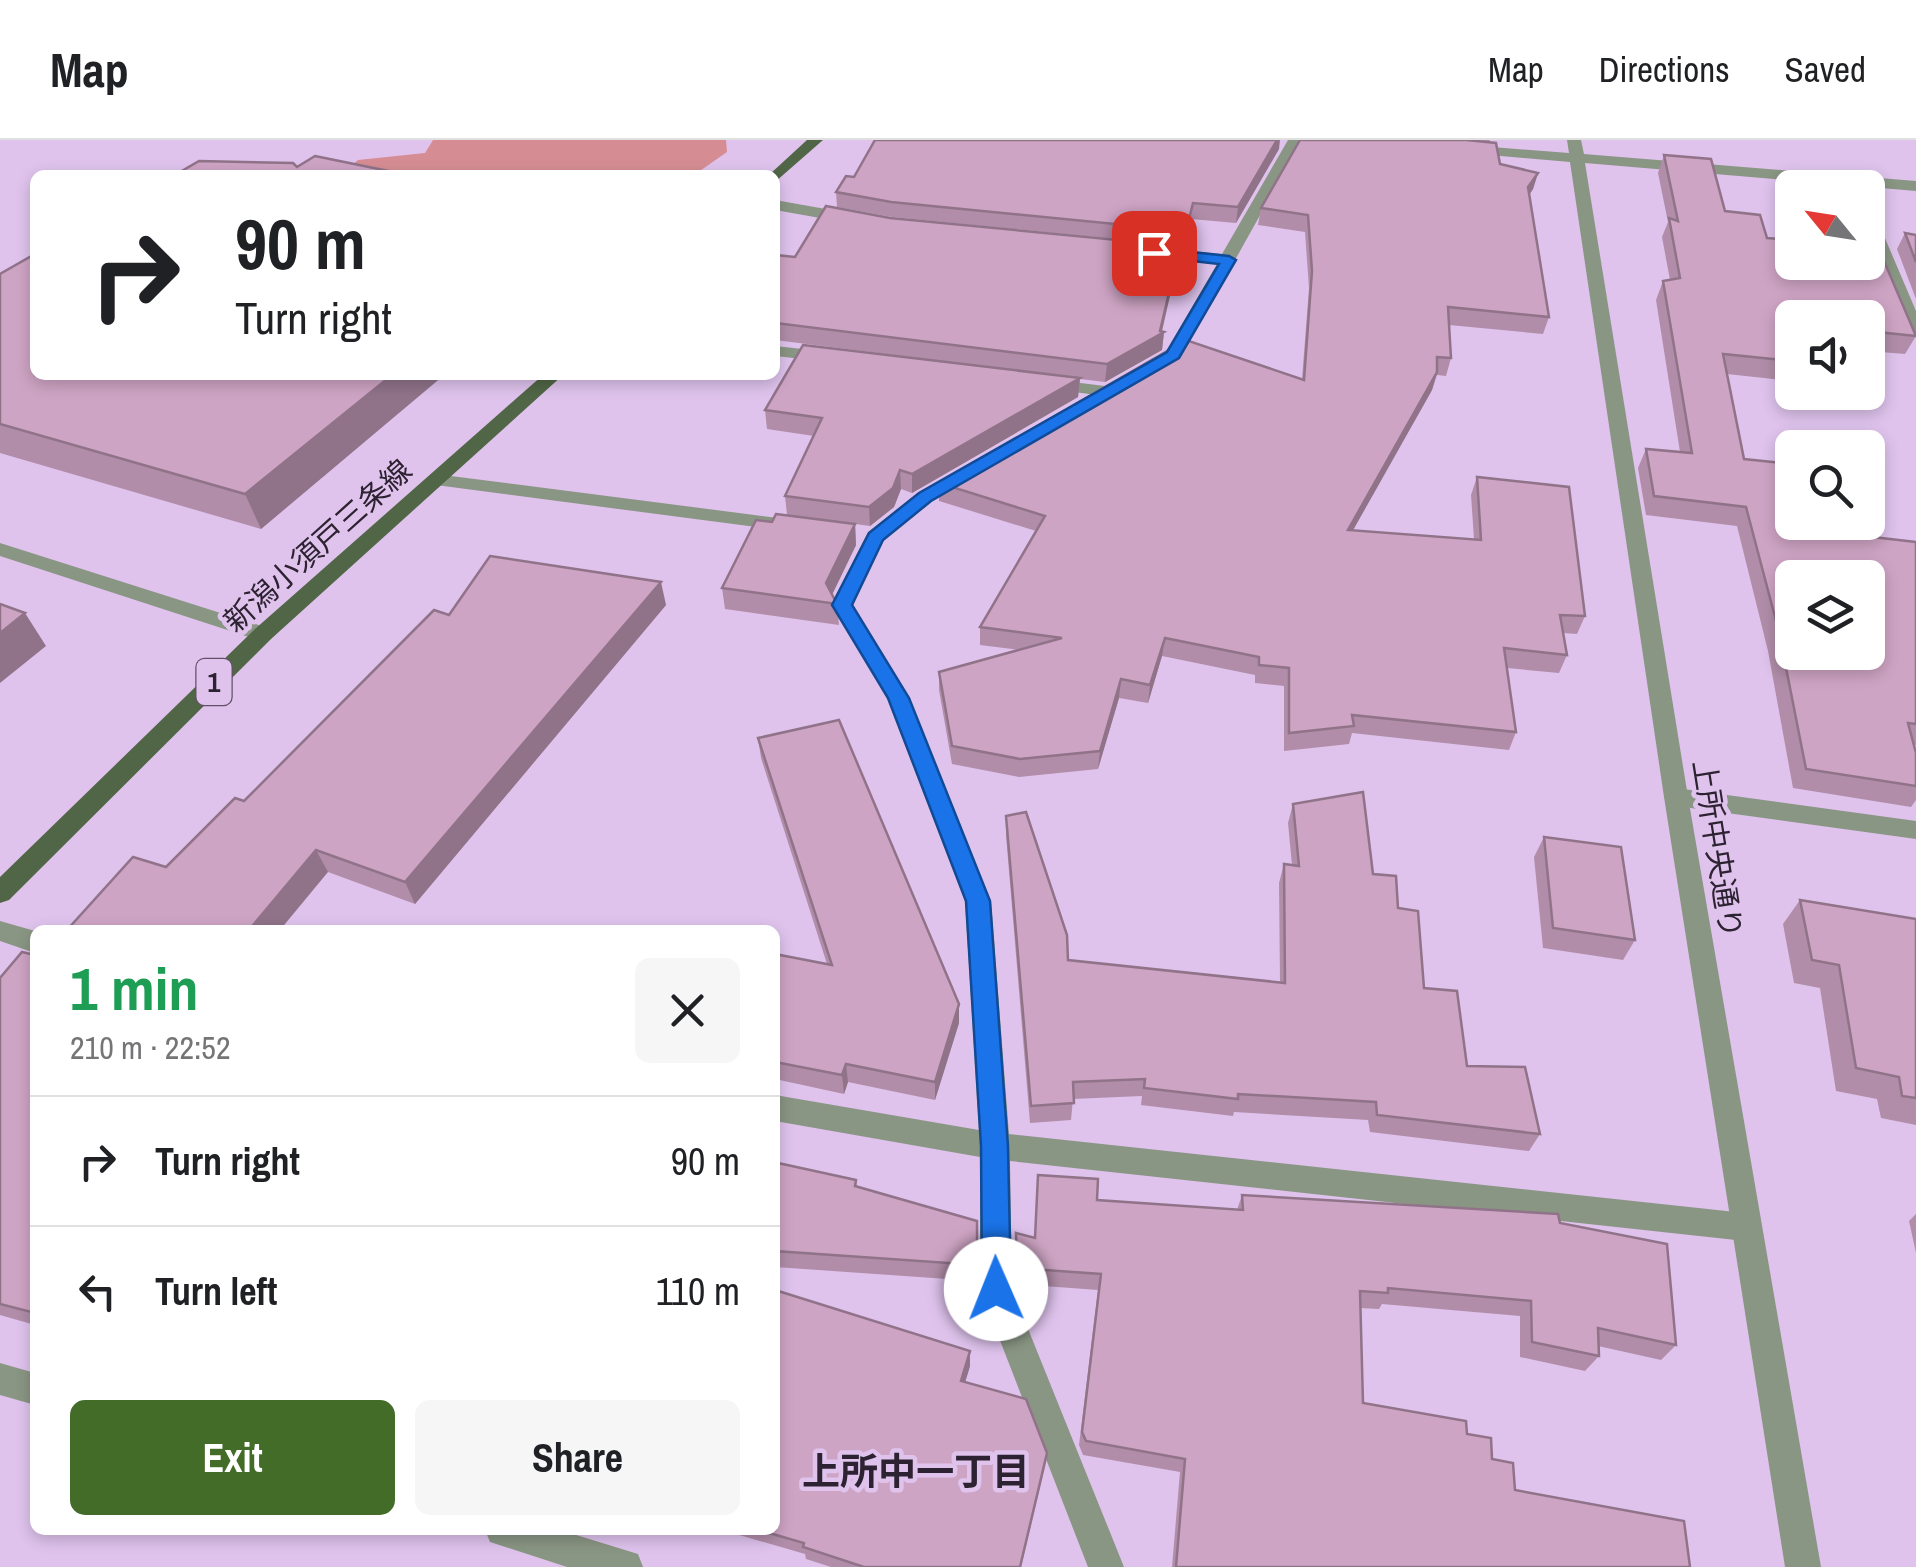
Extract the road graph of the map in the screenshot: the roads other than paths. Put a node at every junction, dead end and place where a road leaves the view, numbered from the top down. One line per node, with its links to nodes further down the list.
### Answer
1 (816, 140): 5 (main road)
2 (1295, 140): 13 (street)
3 (1440, 146): 4 (street)
4 (1576, 149): 6 (street); 26 (street, 上所中央通り)
5 (780, 172)
6 (1775, 174)
7 (1885, 185): 8 (street)
8 (1916, 186)
9 (780, 206): 10 (street)
10 (871, 223)
11 (1135, 251): 13 (street)
12 (1885, 257): 14 (street)
13 (1229, 260): 19 (street)
14 (1916, 331)
15 (780, 352): 16 (street)
16 (853, 360)
17 (548, 380): 22 (main road, 新潟小須戸三条線 / 1)
18 (1028, 381): 19 (street)
19 (1122, 382): 20 (street)
20 (1071, 411)
21 (986, 461): 32 (street)
22 (436, 480): 23 (street); 25 (main road, 新潟小須戸三条線 / 1)
23 (799, 527)
24 (0, 550): 25 (street)
25 (263, 634): 28 (main road, 新潟小須戸三条線 / 1)
26 (1676, 797): 27 (street); 33 (street, 上所中央通り)
27 (1916, 830)
28 (0, 893)
29 (0, 931): 30 (street)
30 (30, 940)
31 (780, 1109): 32 (street)
32 (995, 1146): 33 (street); 39 (street)
33 (1745, 1226): 37 (street, 上所中央通り)
34 (0, 1378): 35 (street)
35 (30, 1387)
36 (519, 1535): 38 (street)
37 (1806, 1566)
38 (625, 1567)
39 (1106, 1567)

